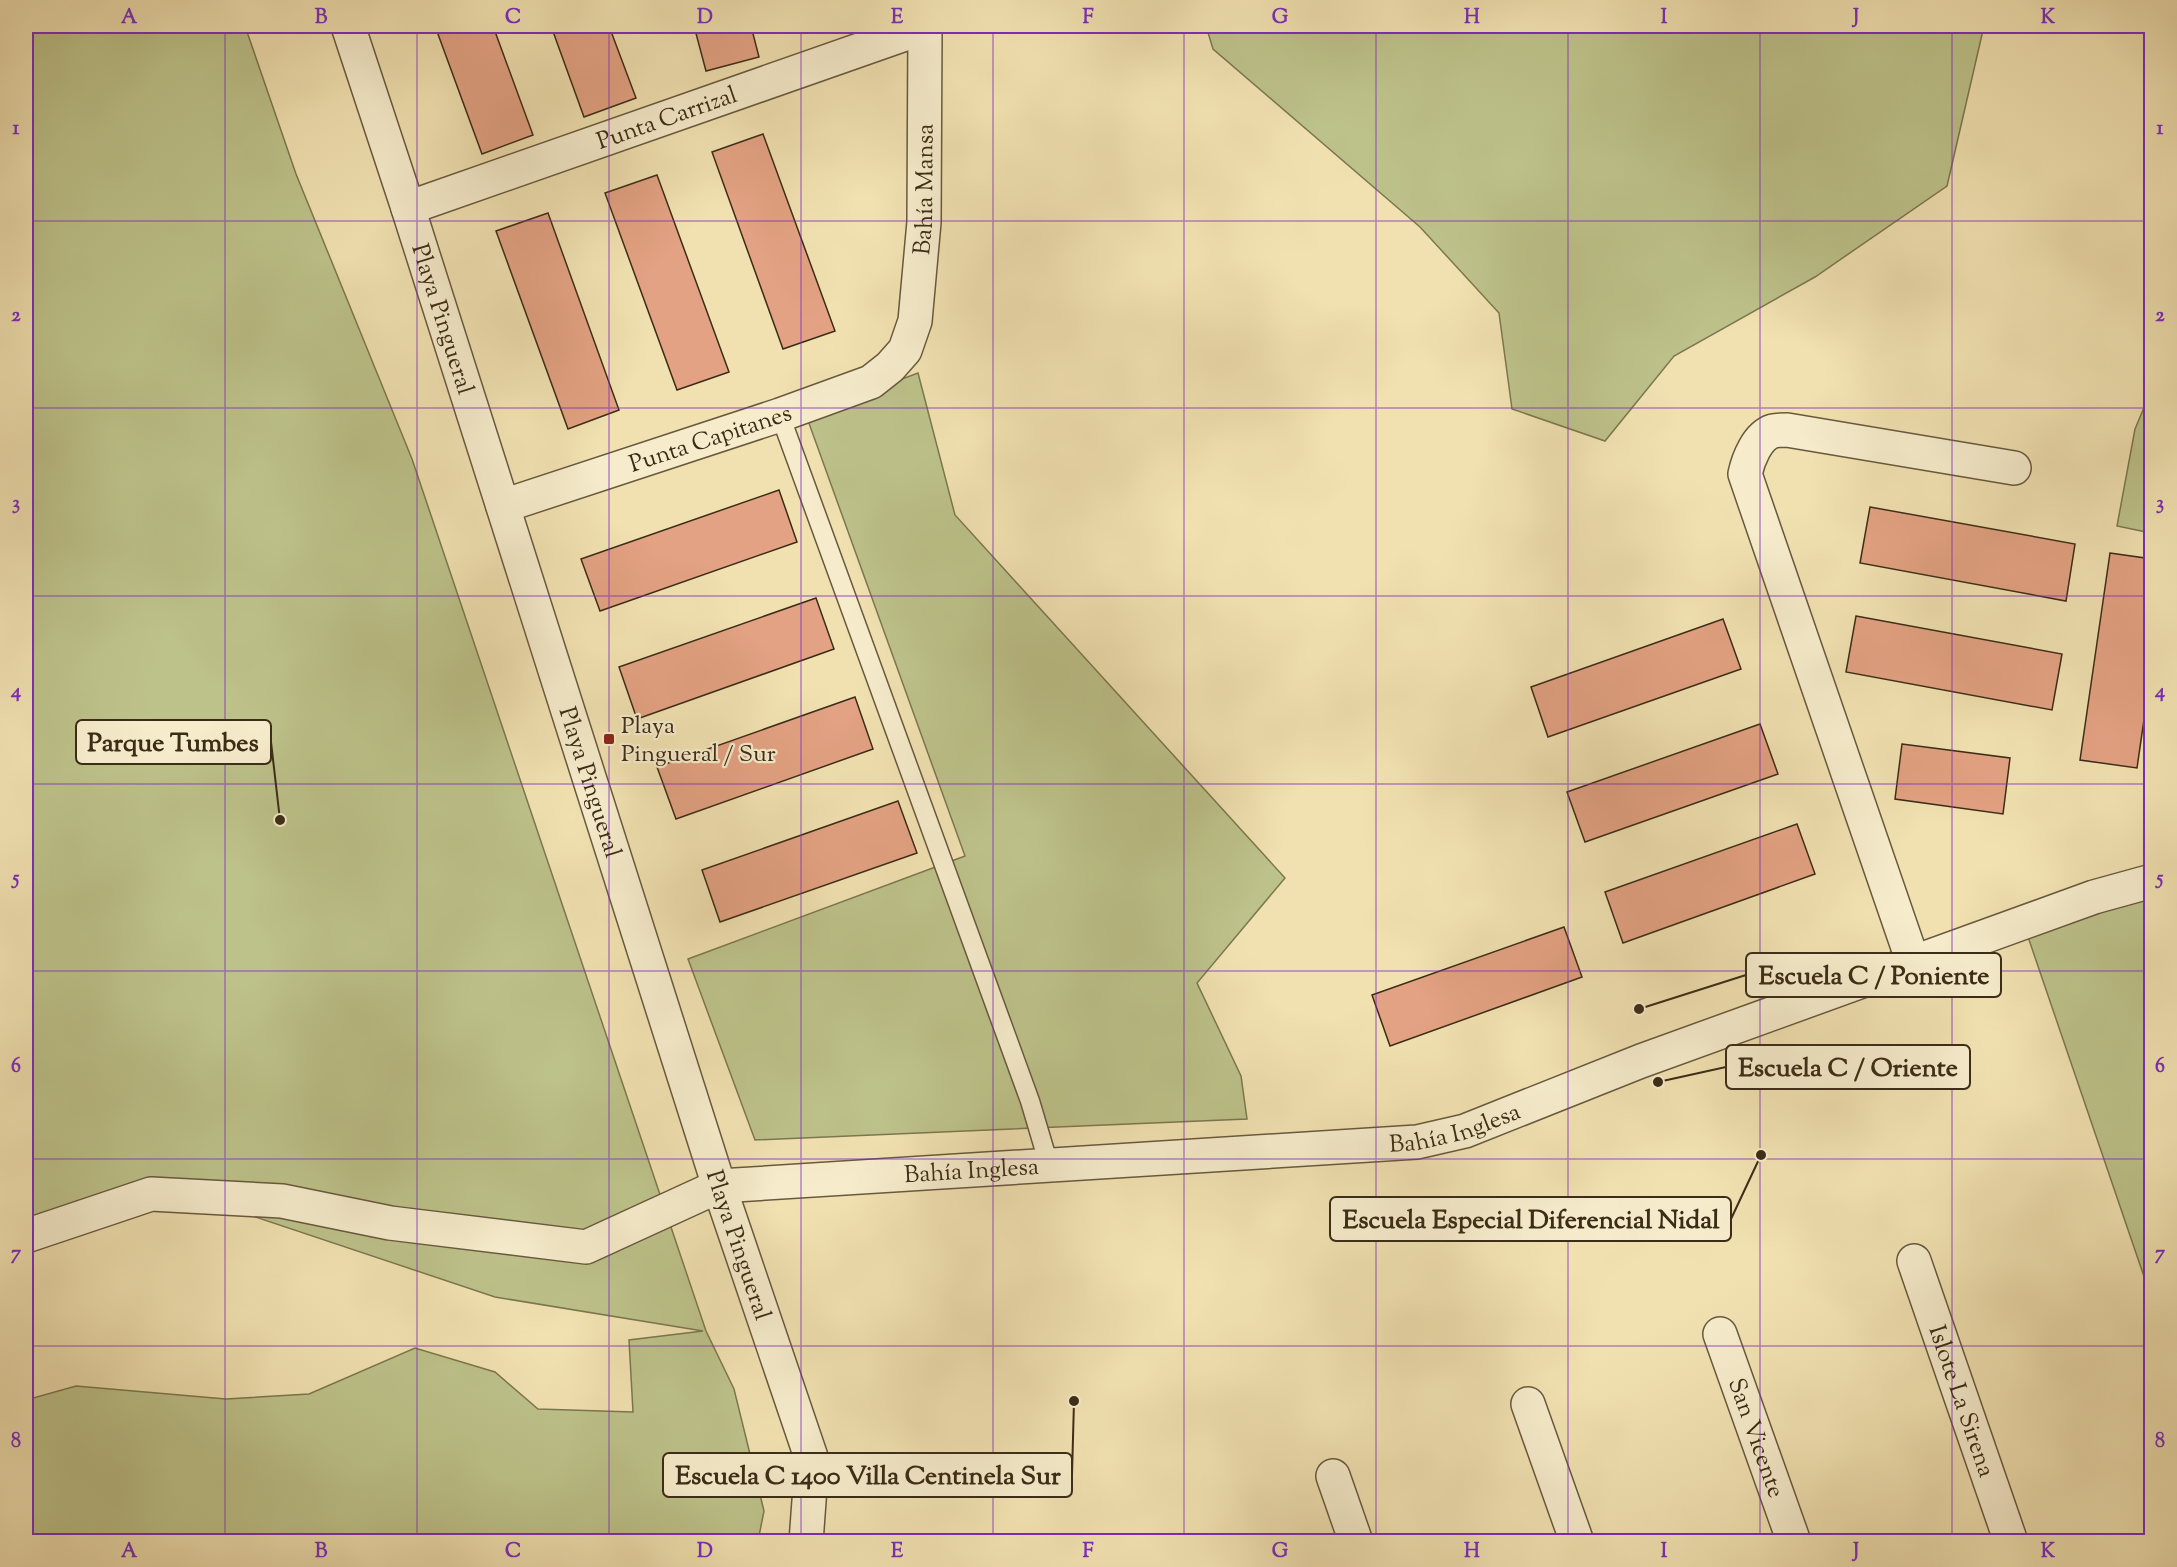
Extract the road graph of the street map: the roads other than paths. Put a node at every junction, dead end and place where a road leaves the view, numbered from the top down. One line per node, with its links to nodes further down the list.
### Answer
1 (348, 26): 3 (street, Playa Pingueral)
2 (925, 26): 3 (street, Punta Carrizal); 4 (street, Bahía Mansa)
3 (408, 208): 7 (street, Playa Pingueral)
4 (905, 350): 5 (street, Punta Capitanes)
5 (780, 415): 7 (street, Punta Capitanes); 10 (lane)
6 (2014, 468): 9 (street)
7 (503, 506): 11 (street, Playa Pingueral)
8 (2151, 881): 9 (street, Bahía Inglesa)
9 (1913, 962): 10 (street, Bahía Inglesa)
10 (1049, 1165): 11 (street, Bahía Inglesa)
11 (718, 1186): 12 (street); 17 (street, Playa Pingueral)
12 (26, 1236)
13 (1914, 1261): 21 (street, Islote La Sirena)
14 (1720, 1334): 20 (street, San Vicente)
15 (1528, 1404): 19 (street)
16 (1333, 1476): 18 (street)
17 (806, 1542)
18 (1356, 1542)
19 (1577, 1542)
20 (1794, 1542)
21 (2011, 1542)

